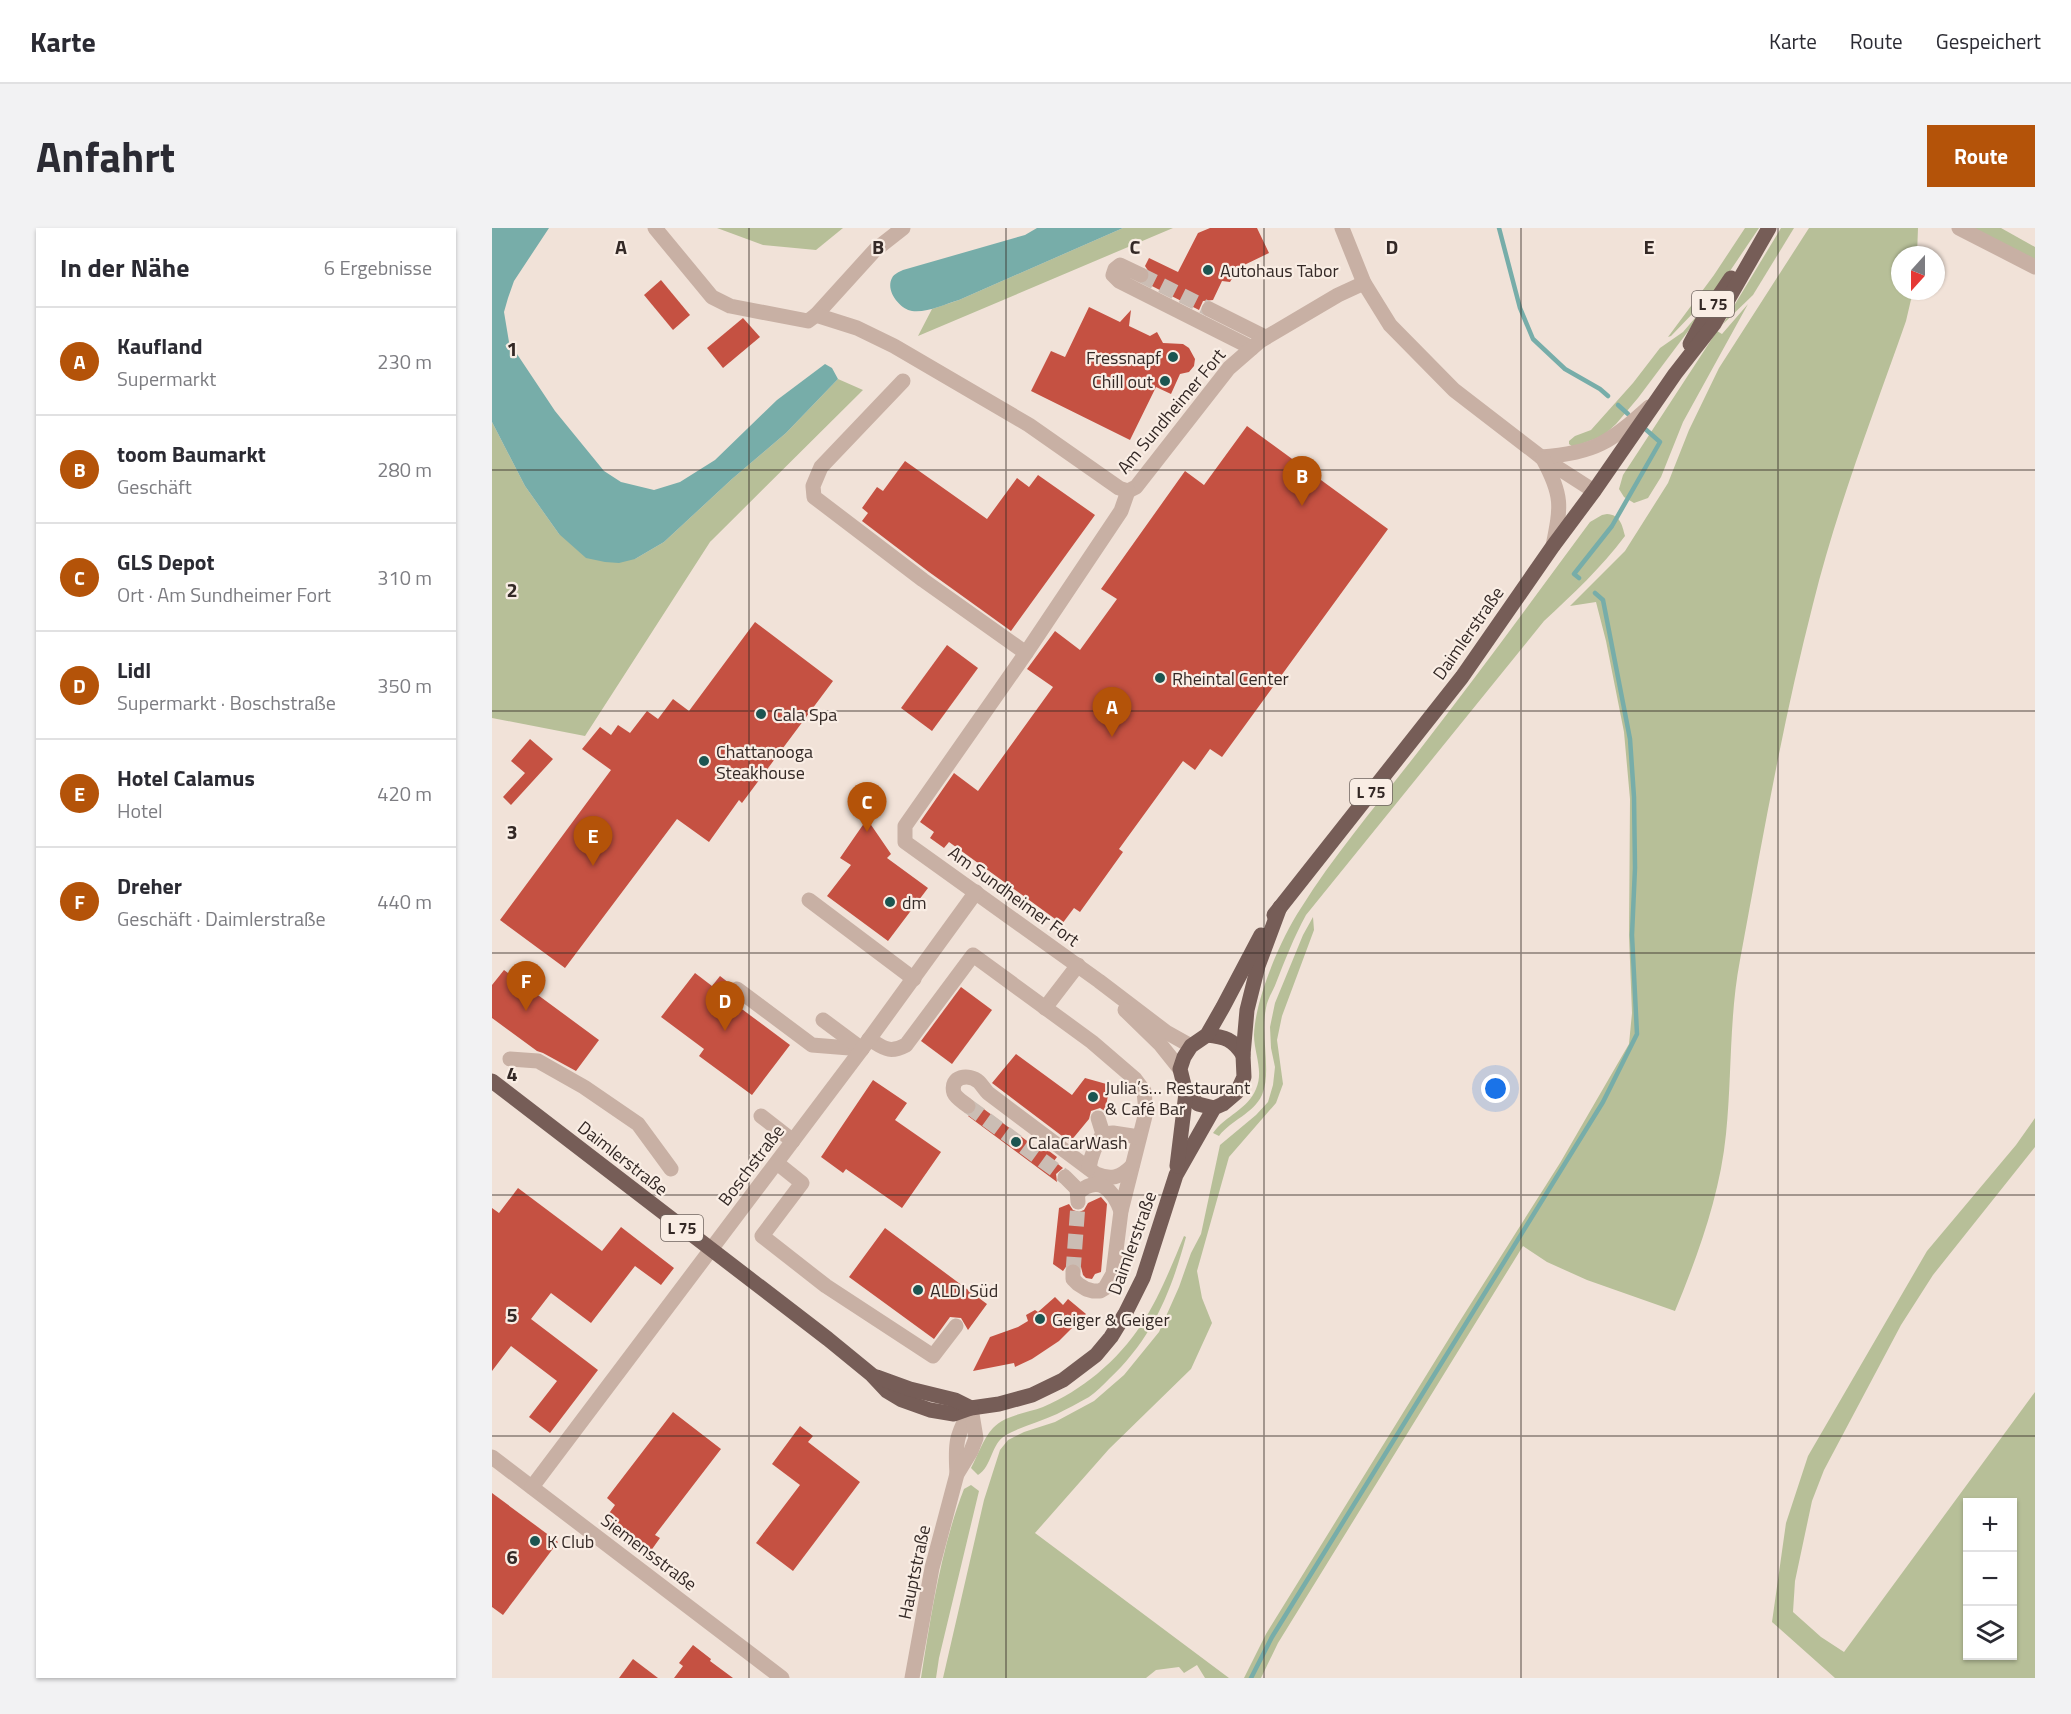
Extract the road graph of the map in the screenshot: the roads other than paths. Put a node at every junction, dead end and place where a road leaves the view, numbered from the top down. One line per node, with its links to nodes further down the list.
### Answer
1 (655, 228): 10 (street)
2 (903, 228): 10 (street)
3 (1342, 228): 8 (street)
4 (1959, 228): 6 (street)
5 (1765, 235): 14 (main road, Daimlerstraße / L 75)
6 (2035, 267)
7 (1141, 275): 12 (street)
8 (1364, 282): 11 (street, Am Sundheimer Fort); 15 (street)
9 (1209, 309): 11 (street)
10 (816, 315): 16 (street, Am Sundheimer Fort)
11 (1265, 337): 12 (street, Am Sundheimer Fort)
12 (1252, 348): 16 (street, Am Sundheimer Fort)
13 (903, 381): 19 (street)
14 (1661, 395): 15 (street); 17 (main road, Daimlerstraße / L 75)
15 (1541, 457): 17 (street); 18 (street)
16 (1128, 491): 19 (street)
17 (1594, 491): 18 (main road, Daimlerstraße / L 75)
18 (1553, 546): 22 (main road, Daimlerstraße / L 75)
19 (1026, 653): 20 (street, Am Sundheimer Fort)
20 (976, 892): 23 (street, Am Sundheimer Fort); 24 (street, Boschstraße)
21 (809, 900): 24 (street)
22 (1280, 907): 29 (main road, Daimlerstraße / L 75); 32 (main road, Daimlerstraße / L 75)
23 (1077, 965): 25 (street, Am Sundheimer Fort); 27 (street)
24 (914, 979): 30 (street, Boschstraße)
25 (1099, 981): 31 (street, Am Sundheimer Fort); 34 (street, Am Sundheimer Fort)
26 (737, 989): 30 (street)
27 (1046, 1008): 30 (street); 42 (street)
28 (823, 1020): 30 (street)
29 (1207, 1035): 31 (main road, Daimlerstraße / L 75); 32 (main road)
30 (866, 1044): 43 (street, Boschstraße)
31 (1191, 1046): 34 (main road, Daimlerstraße / L 75)
32 (1243, 1055): 38 (main road, Daimlerstraße / L 75)
33 (510, 1059): 47 (street)
34 (1180, 1069): 36 (main road, Daimlerstraße / L 75)
35 (492, 1081): 51 (main road, Daimlerstraße / L 75)
36 (1186, 1094): 38 (main road); 48 (main road, Daimlerstraße / L 75)
37 (968, 1106): 46 (street)
38 (1214, 1108): 48 (main road, Daimlerstraße / L 75)
39 (761, 1116): 43 (street)
40 (1098, 1118): 41 (street)
41 (1103, 1134): 42 (street); 46 (street)
42 (1139, 1137): 45 (street)
43 (793, 1141): 44 (street, Boschstraße)
44 (777, 1162): 51 (street, Boschstraße); 53 (street)
45 (1132, 1166): 46 (street); 50 (street)
46 (1089, 1168)
47 (671, 1169)
48 (1176, 1175): 54 (main road, Daimlerstraße / L 75)
49 (1065, 1177): 50 (street)
50 (1121, 1211): 52 (street)
51 (711, 1251): 54 (main road, Daimlerstraße / L 75); 56 (street, Boschstraße)
52 (1073, 1272)
53 (956, 1326)
54 (971, 1408): 58 (street, Hauptstraße)
55 (492, 1457): 56 (street, Siemensstraße)
56 (532, 1487): 57 (street, Siemensstraße)
57 (782, 1678)
58 (912, 1678)

